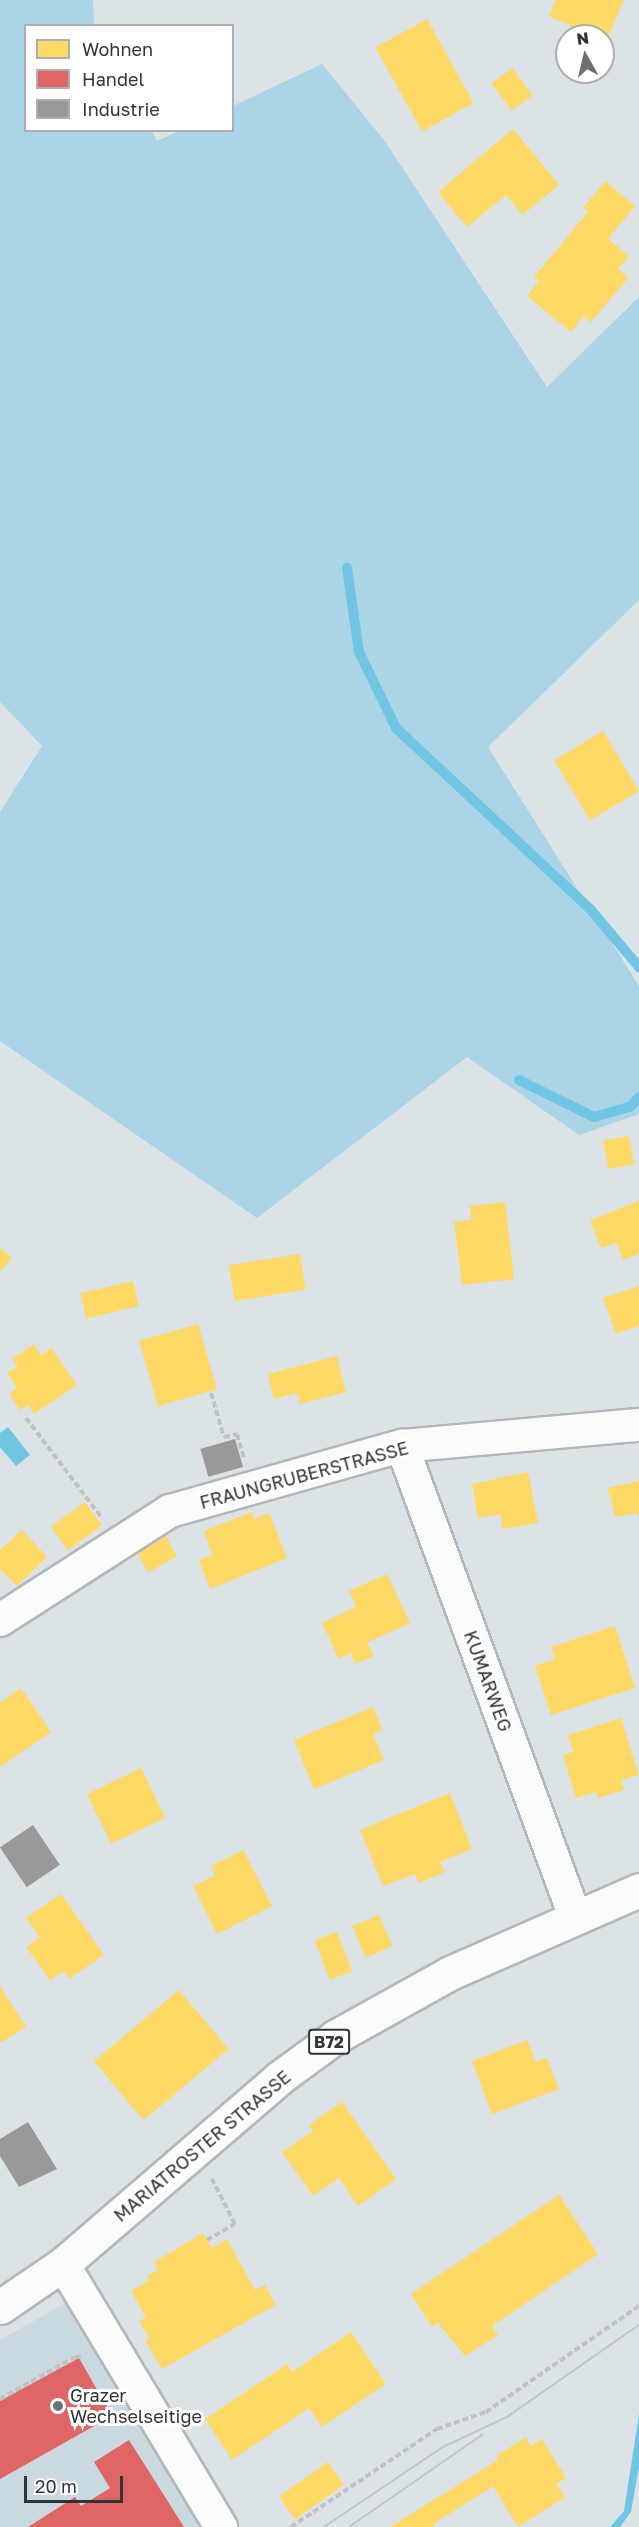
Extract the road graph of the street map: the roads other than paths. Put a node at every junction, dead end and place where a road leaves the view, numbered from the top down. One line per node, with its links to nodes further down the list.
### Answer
1 (639, 1425): 2 (street, FRAUNGRUBERSTRASSE)
2 (402, 1446): 3 (street, FRAUNGRUBERSTRASSE); 5 (street, KUMARWEG)
3 (0, 1620)
4 (639, 1890): 5 (main road, MARIATROSTER STRASSE / B72)
5 (575, 1917): 6 (main road, MARIATROSTER STRASSE / B72)
6 (63, 2264): 7 (main road, MARIATROSTER STRASSE / B72); 8 (street)
7 (0, 2307)
8 (221, 2527)

